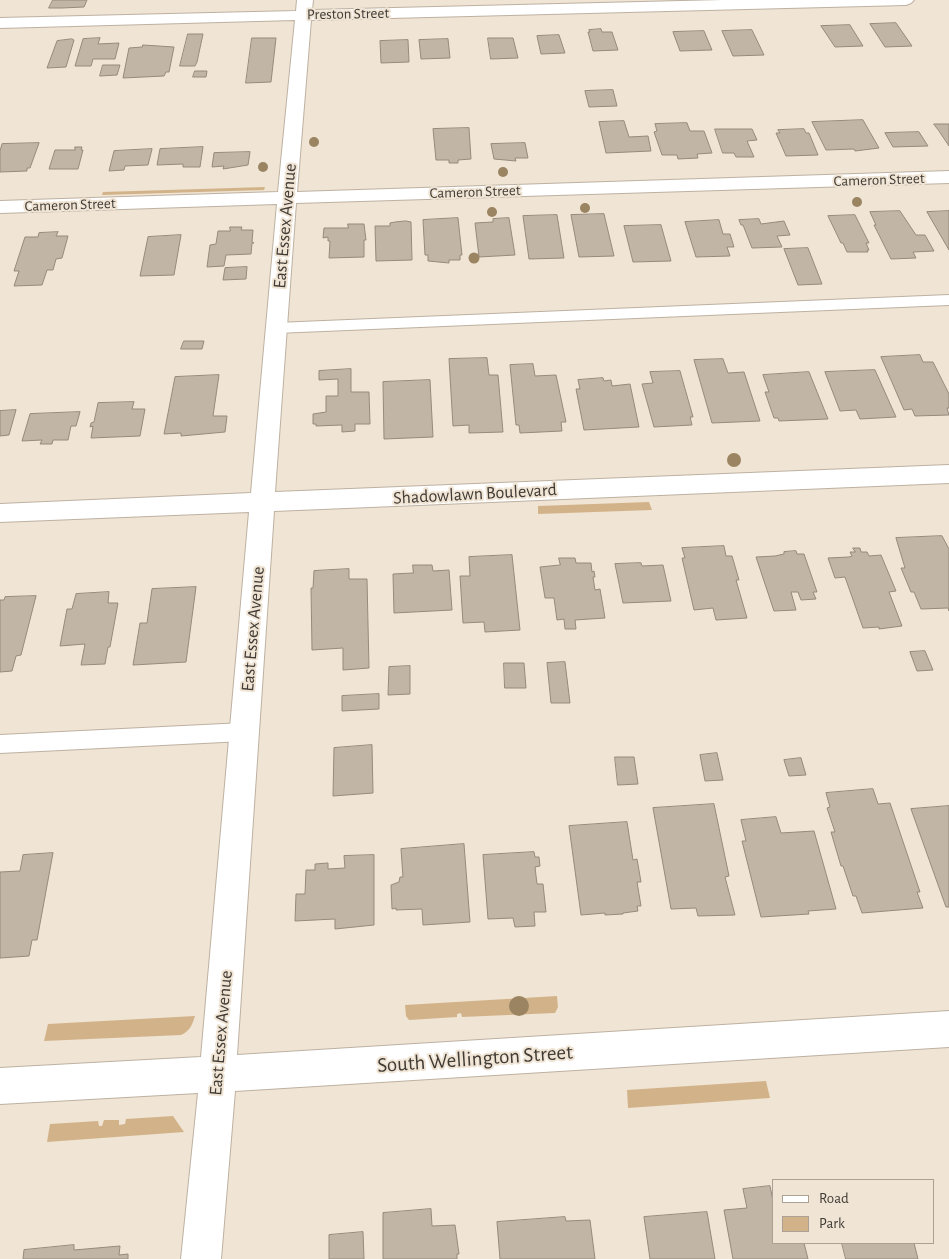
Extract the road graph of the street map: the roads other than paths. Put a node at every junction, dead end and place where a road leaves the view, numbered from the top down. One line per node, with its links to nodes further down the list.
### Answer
1 (906, 0): 2 (street, Preston Street)
2 (304, 8): 3 (street, Preston Street); 5 (street, East Essex Avenue)
3 (0, 24)
4 (949, 177): 5 (street, Cameron Street)
5 (288, 198): 6 (street, Cameron Street); 8 (street, East Essex Avenue)
6 (0, 207)
7 (949, 300): 8 (lane)
8 (276, 328): 10 (street, East Essex Avenue)
9 (949, 474): 10 (street, Shadowlawn Boulevard)
10 (264, 503): 11 (street, Shadowlawn Boulevard); 12 (street, East Essex Avenue)
11 (0, 513)
12 (244, 732): 13 (lane); 15 (street, East Essex Avenue)
13 (0, 744)
14 (949, 1029): 15 (street, South Wellington Street)
15 (218, 1074): 16 (street, South Wellington Street); 17 (street, East Essex Avenue)
16 (0, 1086)
17 (201, 1259)

